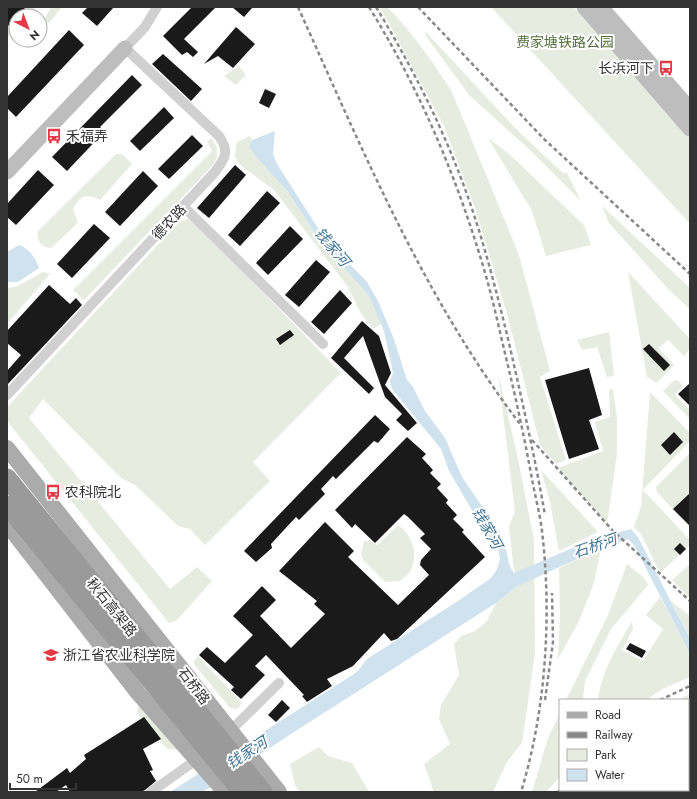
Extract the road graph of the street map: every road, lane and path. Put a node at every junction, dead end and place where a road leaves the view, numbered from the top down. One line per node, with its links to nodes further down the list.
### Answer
1 (158, 7): 4 (street)
2 (584, 7): 6 (street)
3 (601, 7): 5 (street)
4 (125, 48): 7 (street); 8 (street, 德农路)
5 (690, 109)
6 (690, 129)
7 (7, 172)
8 (183, 206): 9 (street); 10 (street, 德农路)
9 (322, 344)
10 (7, 395)
11 (7, 448): 16 (main road, 石桥路)
12 (7, 478): 21 (highway, 秋石高架路)
13 (7, 505): 20 (highway, 秋石高架路)
14 (7, 524): 17 (main road)
15 (279, 683): 16 (street)
16 (233, 734): 22 (main road, 石桥路)
17 (198, 762): 18 (main road); 19 (street)
18 (223, 790)
19 (151, 792)
20 (242, 792)
21 (263, 792)
22 (279, 792)

